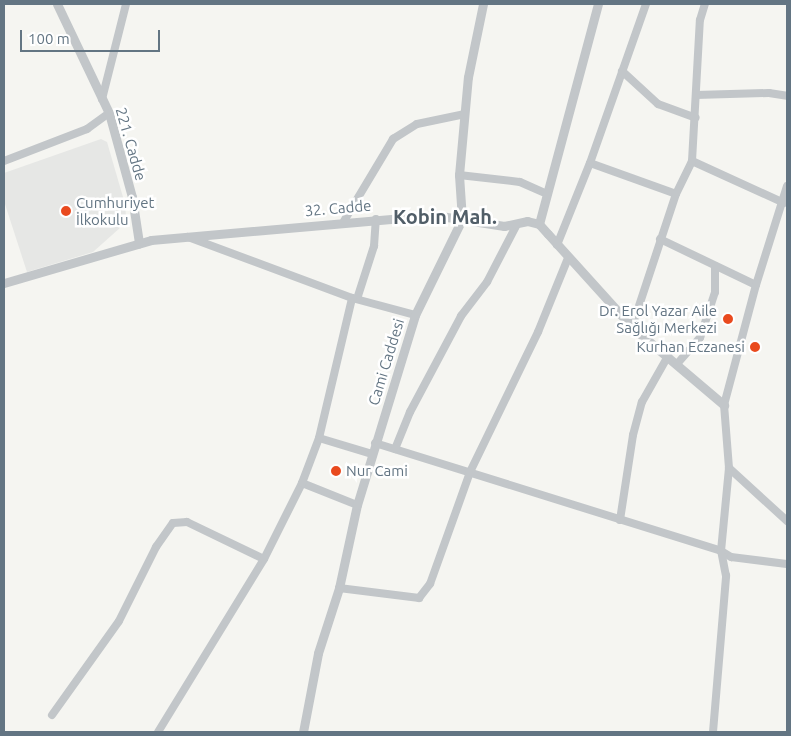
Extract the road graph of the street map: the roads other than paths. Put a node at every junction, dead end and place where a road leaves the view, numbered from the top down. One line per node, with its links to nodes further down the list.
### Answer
1 (57, 4): 10 (street, 221. Cadde)
2 (126, 4): 10 (street)
3 (483, 4): 12 (street, Cami Caddesi)
4 (598, 4): 19 (street)
5 (646, 4): 7 (street)
6 (705, 4): 8 (street)
7 (622, 71): 13 (street); 16 (street)
8 (696, 95): 9 (street); 13 (street)
9 (787, 96)
10 (102, 98): 11 (street, 221. Cadde)
11 (110, 113): 14 (street); 29 (street, 221. Cadde)
12 (465, 114): 17 (street, Cami Caddesi); 24 (street)
13 (696, 118): 15 (street)
14 (4, 161)
15 (692, 161): 20 (street); 21 (street)
16 (590, 163): 20 (street); 30 (street)
17 (459, 175): 19 (street); 23 (street, Cami Caddesi)
18 (787, 188): 21 (street)
19 (547, 194): 25 (street)
20 (676, 194): 28 (street)
21 (784, 203): 34 (street)
22 (376, 219): 23 (street, 32. Cadde); 24 (street, 32. Cadde); 35 (street)
23 (462, 219): 26 (street, 32. Cadde); 36 (street, Cami Caddesi)
24 (344, 221): 27 (street, 32. Cadde)
25 (539, 224): 26 (street, 32. Cadde); 30 (street)
26 (516, 226): 43 (street)
27 (186, 236): 29 (street, 32. Cadde); 35 (street)
28 (660, 239): 32 (street); 37 (street)
29 (139, 243): 33 (street, 32. Cadde)
30 (557, 245): 31 (street)
31 (568, 258): 37 (street); 46 (street)
32 (715, 266): 34 (street); 39 (street)
33 (4, 283)
34 (756, 285): 40 (street)
35 (355, 298): 36 (street); 41 (street)
36 (415, 315): 42 (street, Cami Caddesi)
37 (632, 327): 38 (street)
38 (668, 356): 39 (street); 49 (street)
39 (677, 364): 40 (street)
40 (724, 405): 45 (street)
41 (319, 438): 44 (street); 47 (street)
42 (375, 443): 43 (street); 44 (street, Cami Caddesi)
43 (395, 449): 46 (street)
44 (372, 454): 48 (street, Cami Caddesi)
45 (728, 468): 50 (street); 51 (street)
46 (470, 472): 49 (street); 54 (street)
47 (302, 483): 48 (street); 52 (street)
48 (357, 505): 54 (street, Cami Caddesi)
49 (620, 520): 51 (street)
50 (787, 521)
51 (721, 551): 53 (street); 58 (street)
52 (264, 559): 55 (street); 56 (street)
53 (787, 564)
54 (339, 588): 57 (street, Cami Caddesi)
55 (52, 715)
56 (158, 732)
57 (303, 732)
58 (713, 732)

